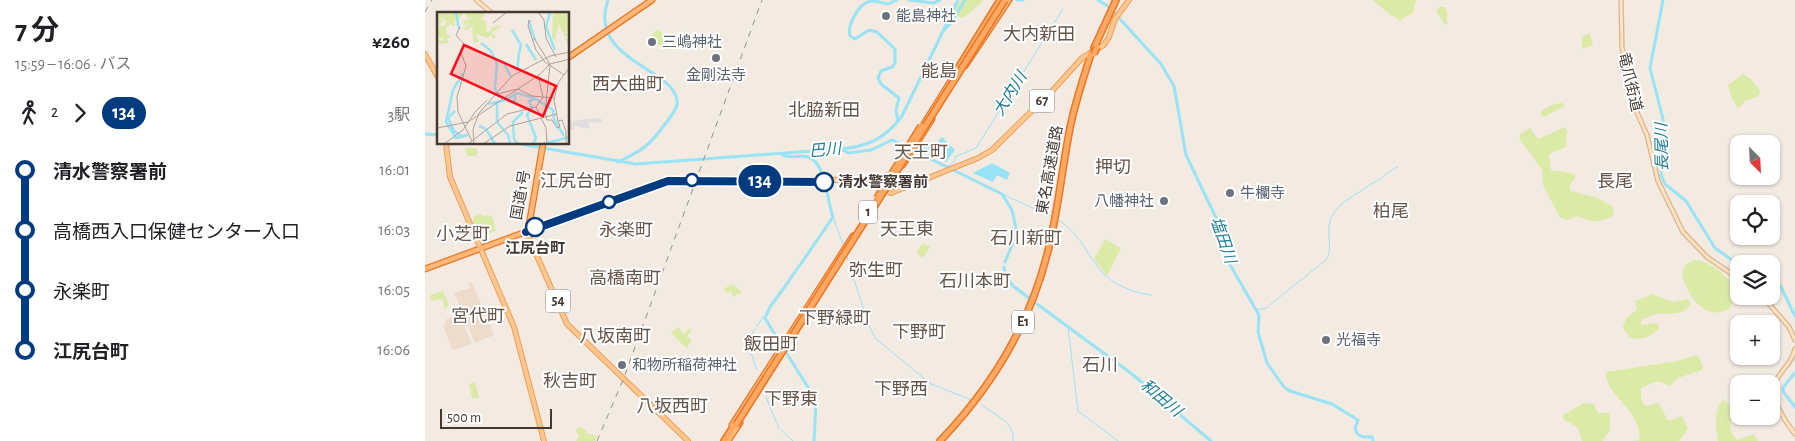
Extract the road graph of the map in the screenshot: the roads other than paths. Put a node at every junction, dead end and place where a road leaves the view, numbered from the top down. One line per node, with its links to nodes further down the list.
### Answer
1 (476, 0): 8 (main road)
2 (648, 0): 10 (highway)
3 (652, 0): 10 (highway)
4 (1005, 0): 13 (highway); 13 (highway, bridge); 14 (highway); 14 (highway); 21 (highway, 1, bridge)
5 (1129, 0): 9 (main road, 67)
6 (1621, 0): 25 (main road, 竜爪街道)
7 (1115, 3): 9 (highway, 東名高速道路 / E1)
8 (491, 12)
9 (1111, 16): 20 (main road, 67); 35 (highway, 東名高速道路 / E1, bridge)
10 (606, 30): 12 (highway)
11 (425, 54): 15 (main road)
12 (570, 54)
13 (967, 64): 16 (highway)
14 (955, 73): 17 (highway)
15 (437, 75)
16 (931, 120): 20 (highway); 21 (highway, bridge)
17 (922, 125): 20 (highway); 21 (highway, bridge)
18 (446, 145): 23 (main road)
19 (542, 145): 22 (highway, 国道1号)
20 (886, 190): 22 (main road); 29 (highway); 29 (highway, bridge)
21 (876, 202): 30 (highway, 1, bridge)
22 (527, 231): 23 (highway, 国道1号); 33 (main road, 54)
23 (481, 248): 24 (highway, 国道1号); 32 (main road)
24 (425, 268)
25 (1730, 273)
26 (1770, 305): 27 (main road)
27 (1795, 340)
28 (1795, 349): 31 (main road)
29 (745, 411): 30 (highway, bridge)
30 (735, 425): 34 (highway, 1)
31 (1795, 434)
32 (544, 441)
33 (689, 441)
34 (725, 441)
35 (942, 441)

